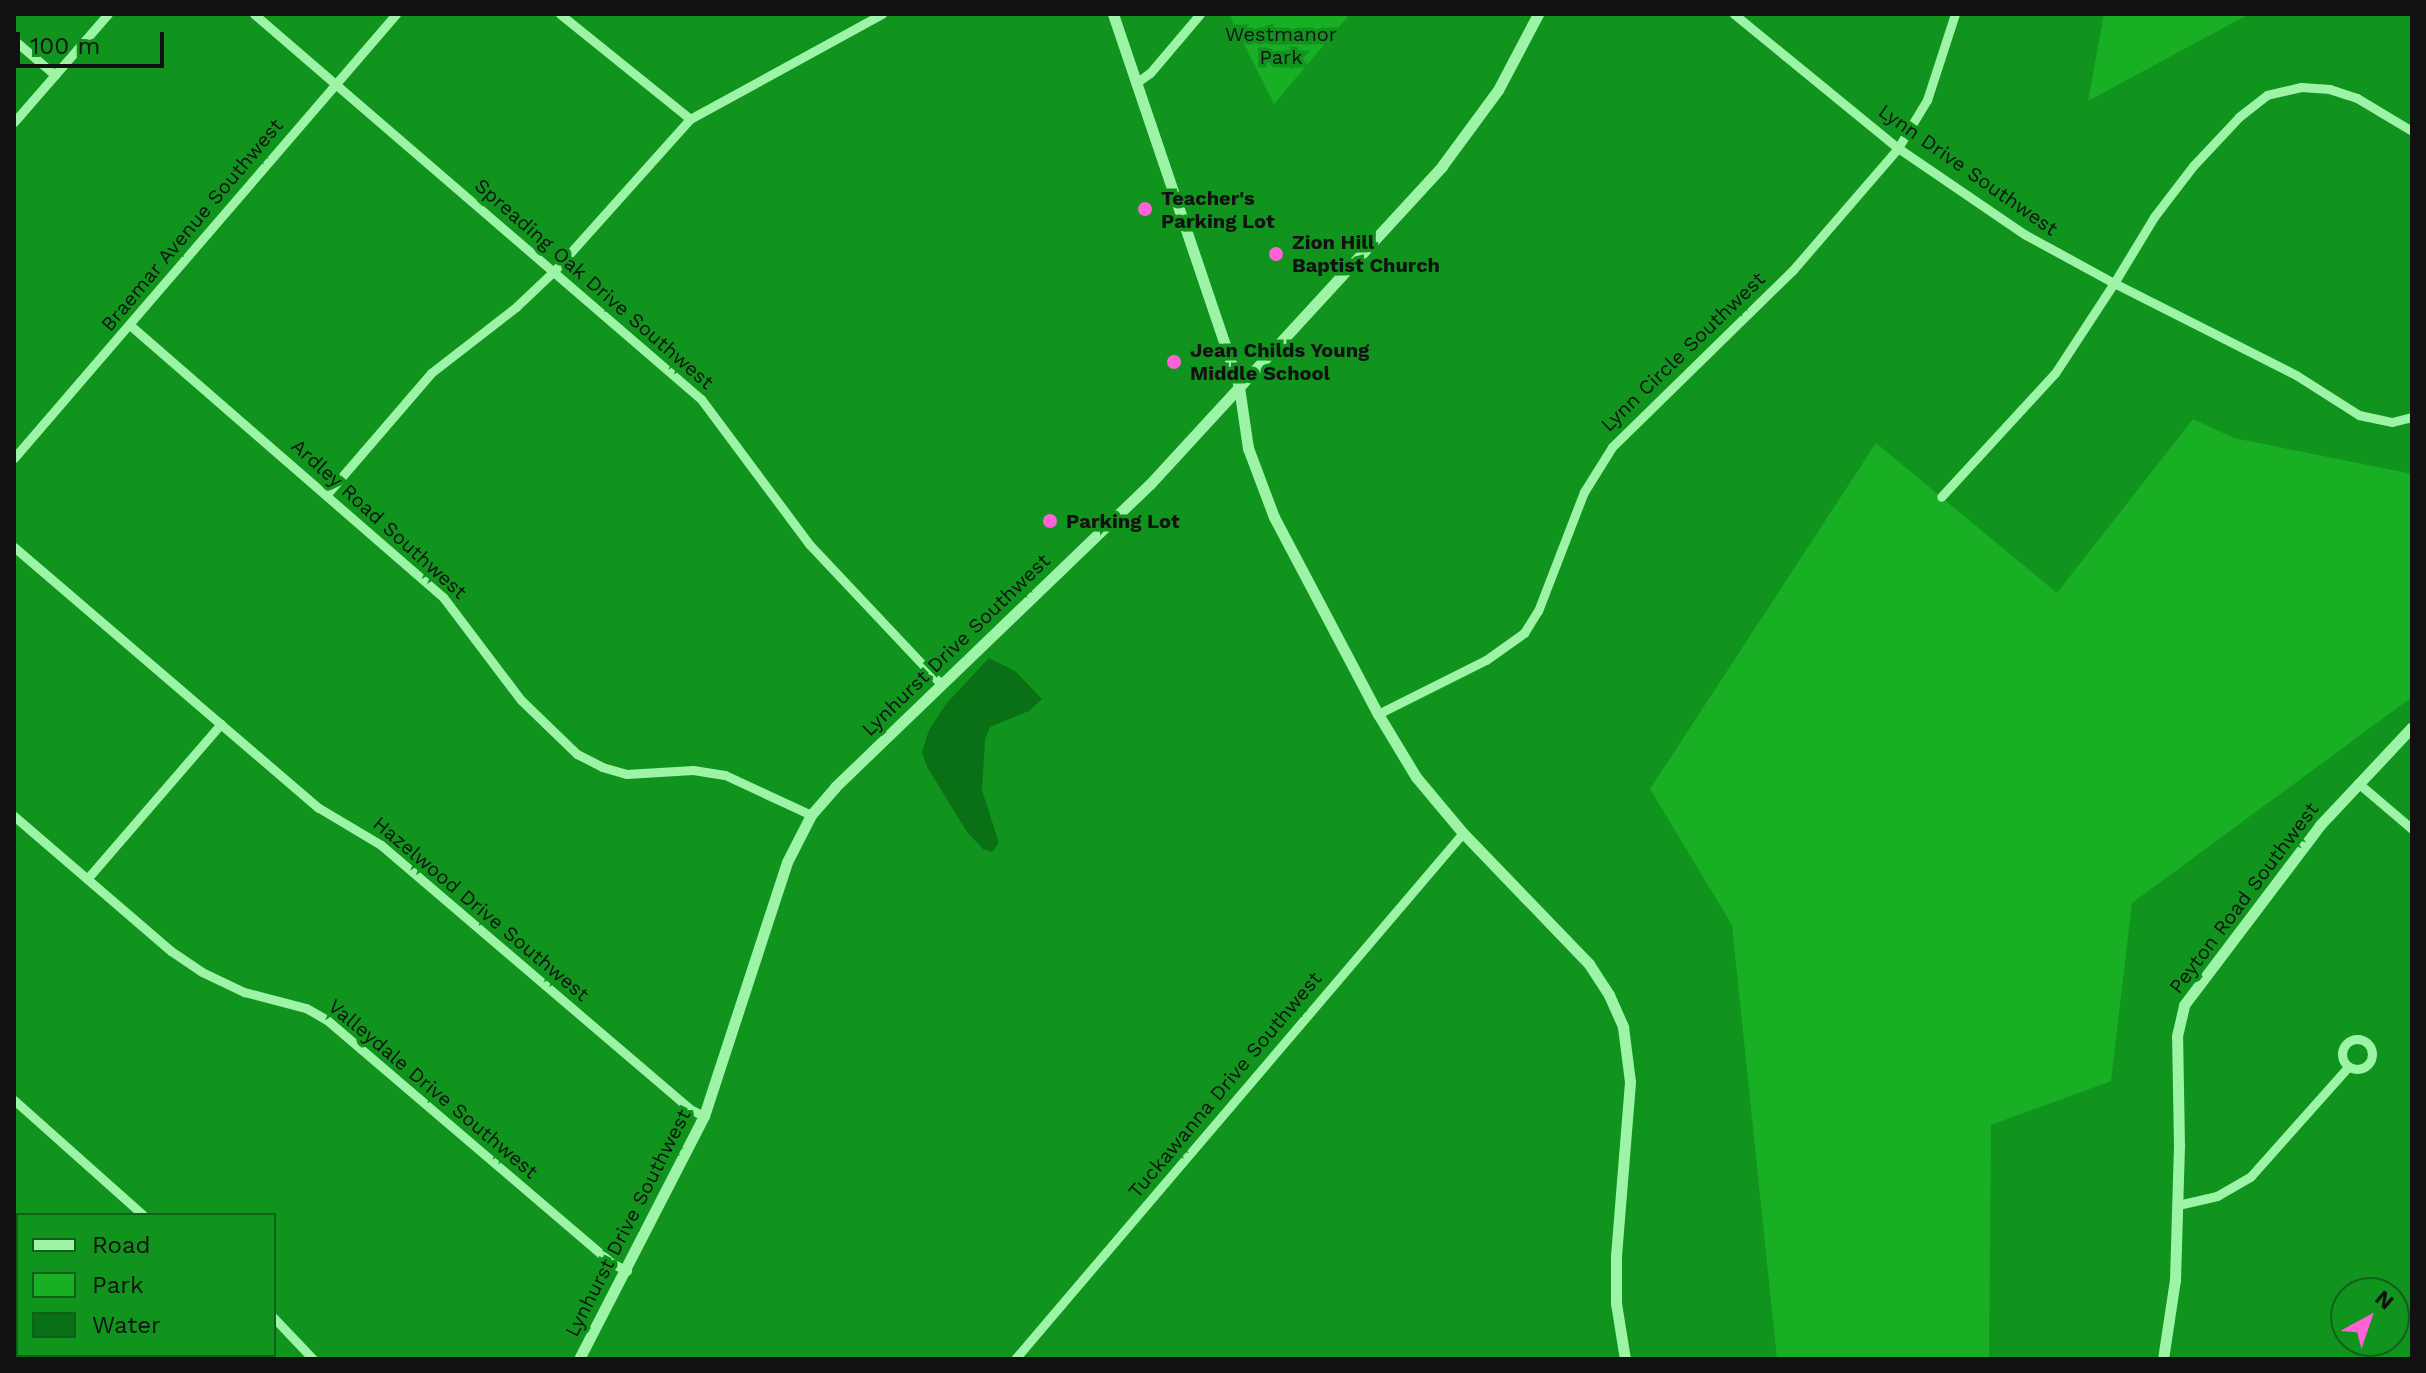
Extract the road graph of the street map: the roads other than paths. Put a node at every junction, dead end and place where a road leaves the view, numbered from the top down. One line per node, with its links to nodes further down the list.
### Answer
1 (108, 14): 12 (street)
2 (254, 14): 14 (street, Spreading Oak Drive Southwest)
3 (396, 14): 14 (street, Braemar Avenue Southwest)
4 (560, 14): 15 (street)
5 (882, 14): 15 (street)
6 (1113, 14): 13 (street)
7 (1200, 14): 13 (street)
8 (1734, 14): 18 (street, Lynn Drive Southwest)
9 (1955, 14): 18 (street, Lynn Circle Southwest)
10 (1537, 15): 22 (street, Lynhurst Drive Southwest)
11 (14, 40): 12 (street)
12 (55, 75): 16 (street)
13 (1136, 83): 22 (street)
14 (336, 84): 19 (street, Spreading Oak Drive Southwest); 21 (street, Braemar Avenue Southwest)
15 (690, 119): 19 (street)
16 (14, 122)
17 (2412, 131): 20 (street)
18 (1898, 148): 20 (street, Lynn Drive Southwest); 29 (street, Lynn Circle Southwest)
19 (554, 271): 25 (street); 28 (street, Spreading Oak Drive Southwest)
20 (2114, 283): 23 (street, Lynn Drive Southwest); 26 (street)
21 (131, 326): 24 (street, Braemar Avenue Southwest); 25 (street, Ardley Road Southwest)
22 (1239, 387): 28 (street, Lynhurst Drive Southwest); 29 (street)
23 (2412, 417)
24 (14, 458)
25 (327, 494): 33 (street, Ardley Road Southwest)
26 (1941, 497)
27 (14, 547): 30 (street, Hazelwood Drive Southwest)
28 (941, 684): 33 (street, Lynhurst Drive Southwest)
29 (1378, 714): 36 (street)
30 (221, 724): 37 (street); 40 (street, Hazelwood Drive Southwest)
31 (2412, 727): 32 (street, Peyton Road Southwest)
32 (2358, 783): 35 (street); 41 (street, Peyton Road Southwest)
33 (811, 815): 40 (street, Lynhurst Drive Southwest)
34 (14, 816): 37 (street, Valleydale Drive Southwest)
35 (2412, 829)
36 (1463, 833): 45 (street, Tuckawanna Drive Southwest); 50 (street)
37 (87, 879): 43 (street, Valleydale Drive Southwest)
38 (2348, 1067): 41 (street)
39 (14, 1100): 42 (street)
40 (704, 1116): 43 (street, Lynhurst Drive Southwest)
41 (2178, 1205): 51 (street, Peyton Road Southwest)
42 (141, 1213)
43 (627, 1271): 47 (street, Lynhurst Drive Southwest)
44 (276, 1320): 46 (street)
45 (1023, 1350): 48 (street, Tuckawanna Drive Southwest); 49 (street)
46 (313, 1359)
47 (579, 1359)
48 (1015, 1359)
49 (1034, 1359)
50 (1625, 1359)
51 (2163, 1359)

